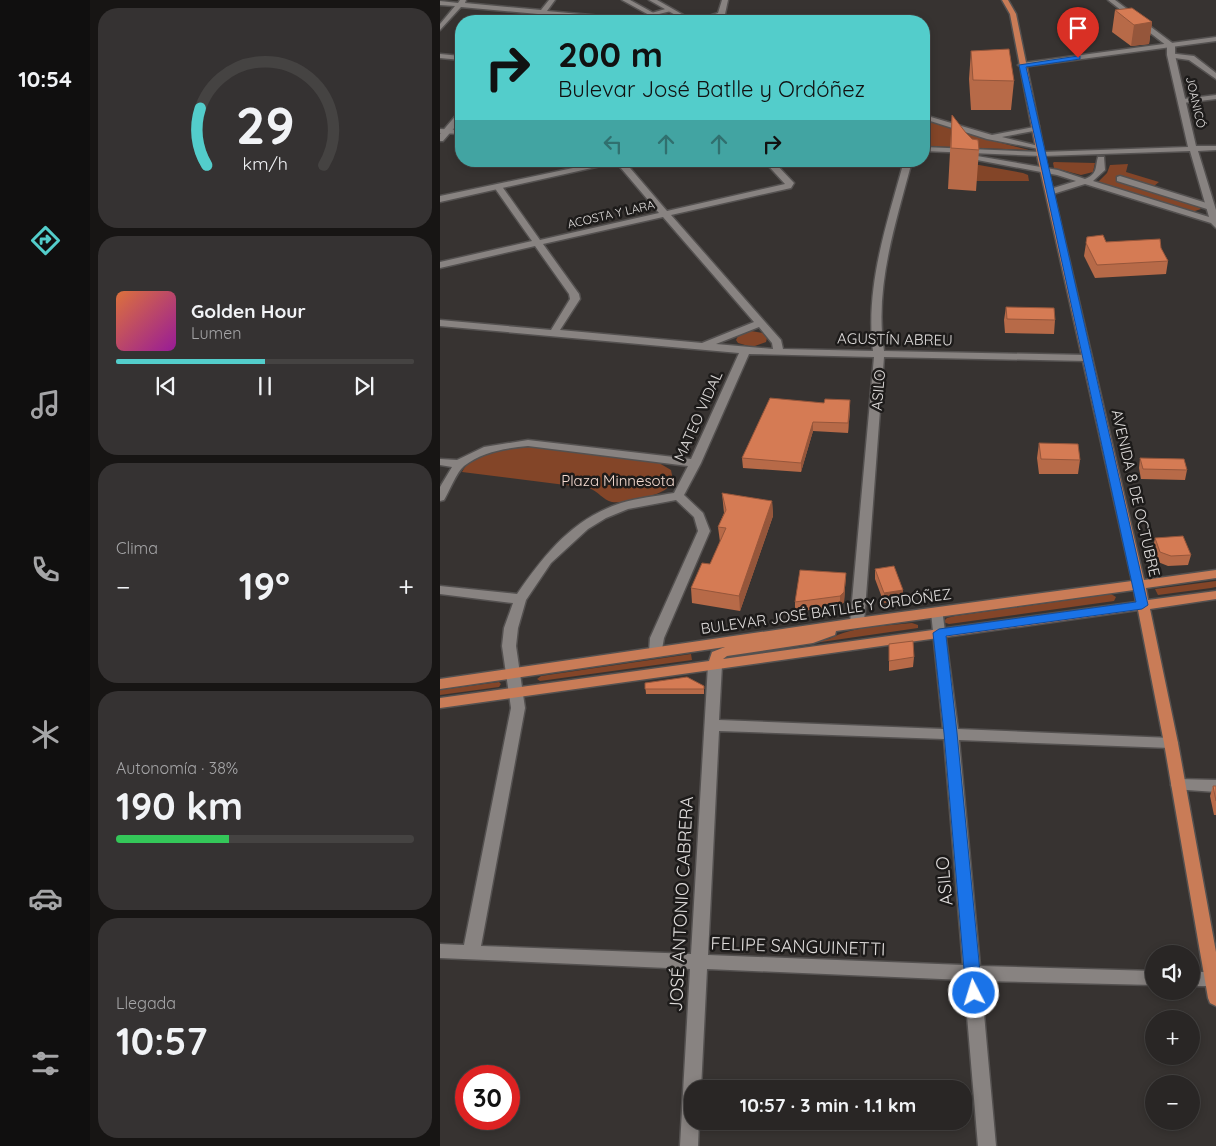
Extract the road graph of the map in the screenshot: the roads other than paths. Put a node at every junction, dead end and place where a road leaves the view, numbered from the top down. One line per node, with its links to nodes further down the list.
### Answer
1 (552, 0): 10 (street)
2 (626, 0): 11 (street)
3 (652, 0): 9 (street)
4 (725, 0): 15 (street)
5 (1004, 0): 22 (main road, AVENIDA 8 DE OCTUBRE)
6 (1111, 0): 18 (street)
7 (462, 2): 8 (street); 10 (street); 16 (street)
8 (440, 3)
9 (669, 10): 11 (street); 14 (street)
10 (543, 12): 12 (street); 13 (street)
11 (651, 14)
12 (541, 15)
13 (573, 15)
14 (679, 15)
15 (722, 15)
16 (440, 28)
17 (1216, 38): 18 (street)
18 (1171, 45): 19 (street, JOANICÓ); 22 (street)
19 (1171, 55): 23 (street); 25 (street, JOANICÓ)
20 (440, 56): 21 (street)
21 (455, 57)
22 (1022, 65): 29 (main road, AVENIDA 8 DE OCTUBRE)
23 (1216, 77)
24 (1216, 97): 25 (street)
25 (1183, 101): 35 (street, JOANICÓ)
26 (930, 119): 30 (street)
27 (440, 125): 28 (street)
28 (451, 128): 31 (street)
29 (1036, 128): 30 (street); 36 (main road, AVENIDA 8 DE OCTUBRE)
30 (990, 137): 36 (street)
31 (440, 139)
32 (1216, 148): 35 (street)
33 (930, 149): 36 (street)
34 (1093, 153): 35 (street); 36 (street); 40 (street)
35 (1194, 153): 38 (street); 40 (street); 50 (street, JOANICÓ)
36 (1041, 154): 39 (street); 40 (street); 45 (main road, AVENIDA 8 DE OCTUBRE)
37 (930, 155): 39 (street)
38 (1216, 155)
39 (977, 158): 45 (street)
40 (1101, 160): 47 (street)
41 (591, 167): 48 (street)
42 (624, 167): 54 (street)
43 (774, 167): 54 (street, ACOSTA Y LARA)
44 (906, 167): 64 (street, ASILO)
45 (1045, 170): 47 (street); 49 (main road, AVENIDA 8 DE OCTUBRE)
46 (1120, 179): 51 (street)
47 (1086, 181): 49 (street); 55 (street)
48 (498, 187): 52 (street); 56 (street)
49 (1050, 192): 65 (main road, AVENIDA 8 DE OCTUBRE)
50 (1206, 194): 51 (street); 53 (street, JOANICÓ)
51 (1180, 198): 53 (street)
52 (440, 199)
53 (1213, 208): 55 (street, JOANICÓ)
54 (665, 214): 56 (street, ACOSTA Y LARA); 59 (street)
55 (1216, 223)
56 (538, 243): 57 (street, ACOSTA Y LARA); 60 (street)
57 (440, 265)
58 (440, 322): 60 (street, AGUSTÍN ABREU)
59 (761, 323): 61 (street, AGUSTÍN ABREU); 63 (street)
60 (553, 334): 61 (street, AGUSTÍN ABREU)
61 (703, 346): 62 (street, AGUSTÍN ABREU)
62 (745, 351): 63 (street, AGUSTÍN ABREU); 67 (street, MATEO VIDAL)
63 (779, 352): 64 (street, AGUSTÍN ABREU)
64 (878, 354): 65 (street, AGUSTÍN ABREU); 78 (street, ASILO)
65 (1087, 358): 72 (main road, AVENIDA 8 DE OCTUBRE)
66 (440, 462): 68 (street)
67 (695, 463): 68 (street); 69 (street, MATEO VIDAL)
68 (459, 464): 70 (street)
69 (678, 496): 75 (street); 80 (street)
70 (440, 497)
71 (1216, 574): 72 (main road, BULEVAR JOSÉ BATLLE Y ORDÓÑEZ)
72 (1139, 585): 76 (main road, AVENIDA 8 DE OCTUBRE); 77 (main road, BULEVAR JOSÉ BATLLE Y ORDÓÑEZ)
73 (440, 590): 75 (street)
74 (1216, 595): 76 (main road)
75 (520, 599): 82 (street)
76 (1142, 605): 79 (main road); 88 (main road, AVENIDA 8 DE OCTUBRE)
77 (938, 612): 78 (main road, BULEVAR JOSÉ BATLLE Y ORDÓÑEZ); 79 (street, ASILO)
78 (852, 624): 80 (main road, BULEVAR JOSÉ BATLLE Y ORDÓÑEZ); 81 (main road)
79 (939, 633): 81 (main road); 87 (street, ASILO)
80 (656, 652): 82 (main road, BULEVAR JOSÉ BATLLE Y ORDÓÑEZ)
81 (715, 665): 84 (main road); 86 (street, JOSÉ ANTONIO CABRERA)
82 (513, 674): 83 (main road, BULEVAR JOSÉ BATLLE Y ORDÓÑEZ); 84 (street)
83 (440, 684)
84 (516, 692): 85 (main road); 92 (street)
85 (440, 703)
86 (711, 725): 87 (street); 93 (street, JOSÉ ANTONIO CABRERA)
87 (951, 733): 88 (street); 94 (street, ASILO)
88 (1171, 743): 89 (main road, AVENIDA 8 DE OCTUBRE)
89 (1178, 785): 90 (street); 97 (main road, AVENIDA 8 DE OCTUBRE)
90 (1216, 786)
91 (440, 951): 92 (street, FELIPE SANGUINETTI)
92 (471, 953): 93 (street, FELIPE SANGUINETTI)
93 (698, 963): 94 (street, FELIPE SANGUINETTI); 99 (street, JOSÉ ANTONIO CABRERA)
94 (972, 974): 95 (street, FELIPE SANGUINETTI); 100 (street, ASILO)
95 (1145, 978)
96 (1200, 979): 97 (street)
97 (1214, 979): 98 (main road, AVENIDA 8 DE OCTUBRE)
98 (1216, 998)
99 (689, 1146)
100 (986, 1146)

